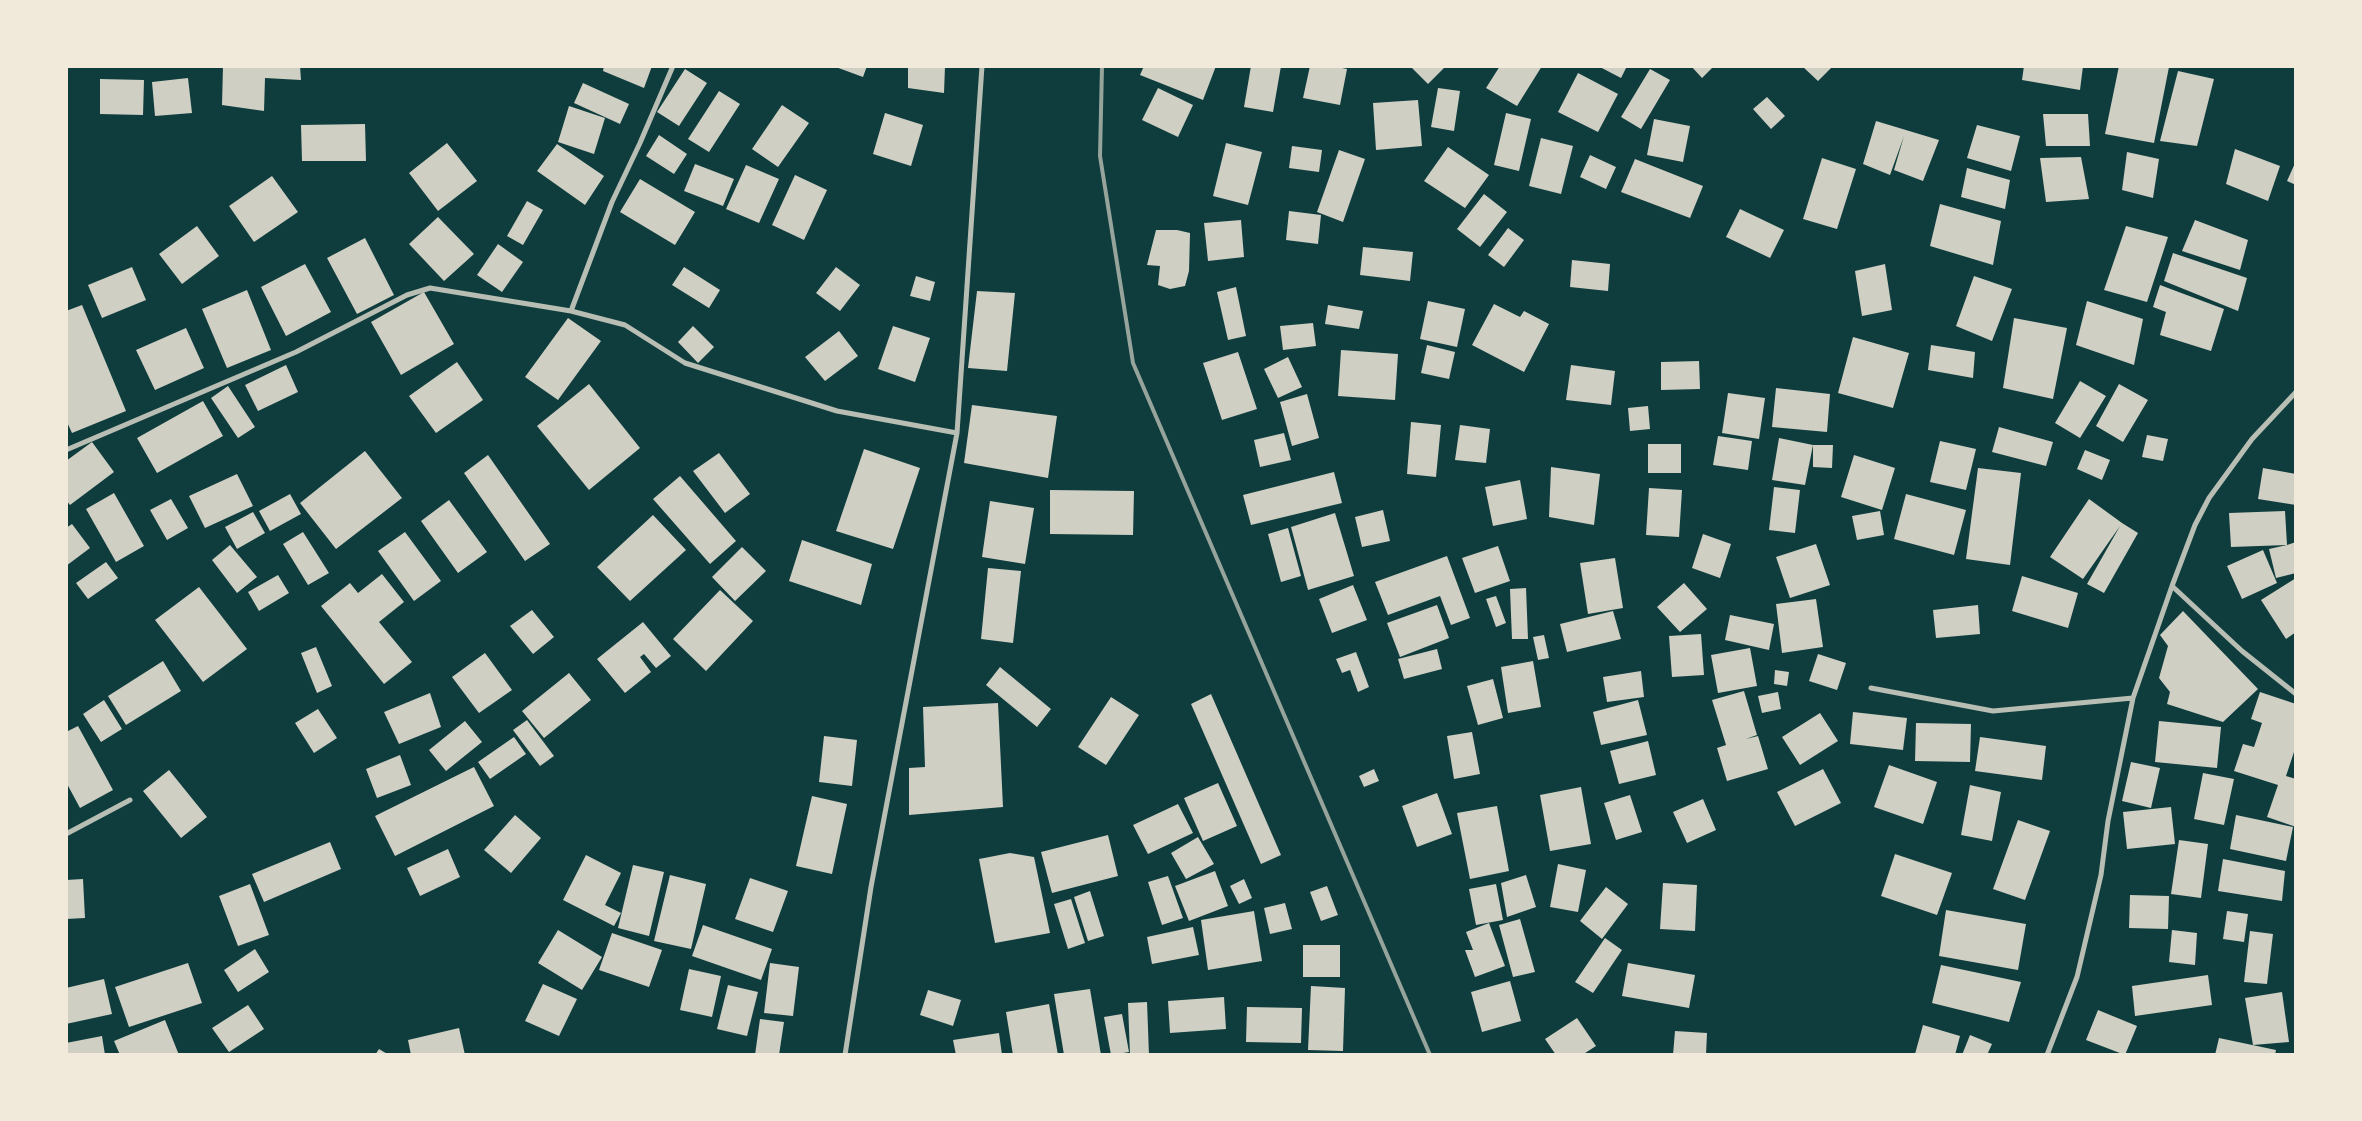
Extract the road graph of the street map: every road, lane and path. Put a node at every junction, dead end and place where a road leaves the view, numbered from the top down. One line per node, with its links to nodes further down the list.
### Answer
1 (673, 66): 3 (street)
2 (982, 66): 5 (street)
3 (571, 310): 5 (street); 6 (street)
4 (2296, 392): 7 (street)
5 (958, 433): 13 (street)
6 (66, 450)
7 (2172, 586): 9 (street); 10 (street)
8 (1871, 688): 10 (street)
9 (2296, 694)
10 (2133, 698): 14 (street)
11 (130, 800): 12 (street)
12 (66, 834)
13 (845, 1055)
14 (2047, 1055)

